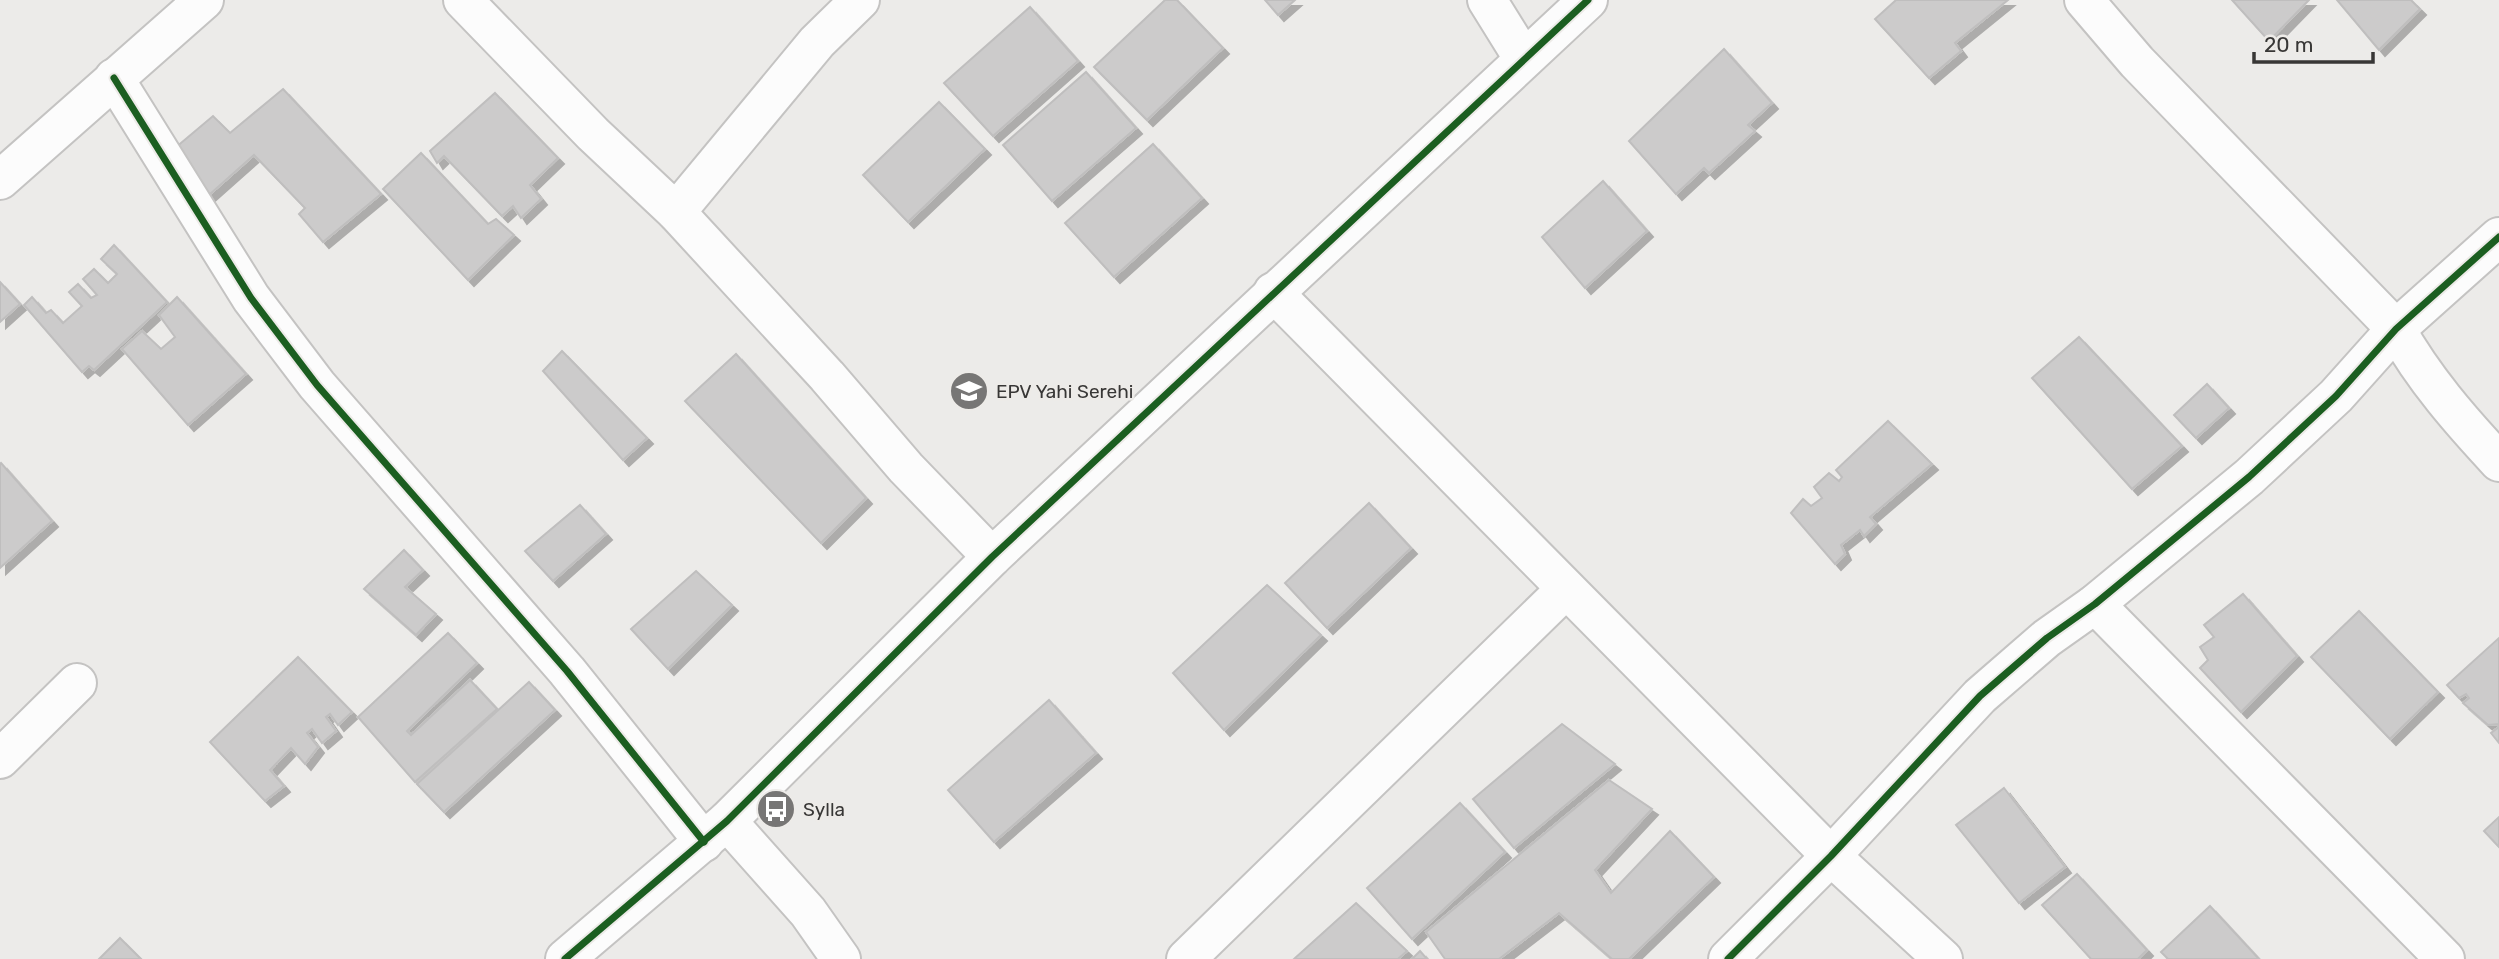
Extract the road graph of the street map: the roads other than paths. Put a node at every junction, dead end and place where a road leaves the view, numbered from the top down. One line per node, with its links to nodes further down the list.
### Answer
1 (204, 0): 8 (street)
2 (463, 0): 10 (street)
3 (860, 0): 10 (street)
4 (1487, 0): 7 (street)
5 (1588, 0): 7 (street)
6 (2084, 0): 13 (street)
7 (1523, 58): 12 (street)
8 (114, 78): 9 (street); 20 (street)
9 (0, 180)
10 (676, 212): 15 (street)
11 (2499, 237): 13 (street)
12 (1273, 292): 15 (street); 16 (street)
13 (2396, 329): 14 (street); 17 (street)
14 (2499, 462)
15 (992, 558): 20 (street)
16 (1566, 589): 21 (street); 24 (street)
17 (2095, 604): 21 (street); 27 (street)
18 (77, 683): 19 (street)
19 (0, 759)
20 (716, 832): 22 (street); 23 (street)
21 (1831, 856): 25 (street); 26 (street)
22 (565, 959)
23 (841, 959)
24 (1186, 959)
25 (1728, 959)
26 (1943, 959)
27 (2445, 959)

